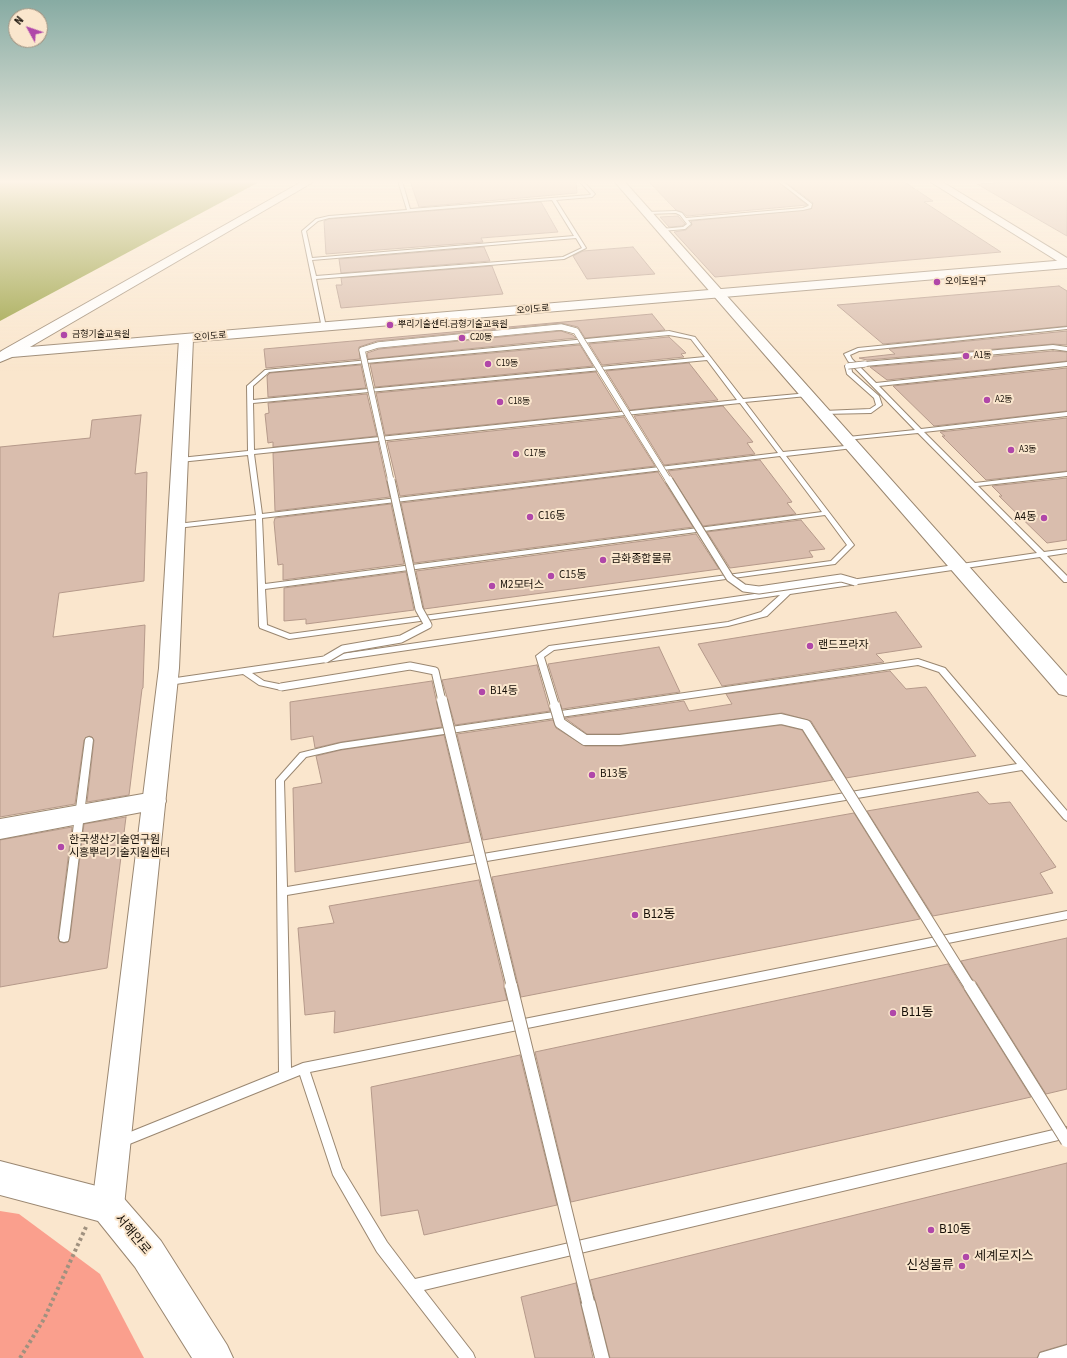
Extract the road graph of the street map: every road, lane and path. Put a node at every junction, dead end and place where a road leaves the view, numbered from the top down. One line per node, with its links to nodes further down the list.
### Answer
1 (199, 244): 17 (main road)
2 (307, 244): 7 (lane)
3 (488, 244): 7 (lane)
4 (581, 244): 11 (lane)
5 (675, 244): 12 (street)
6 (1036, 244): 8 (main road)
7 (310, 259): 11 (lane)
8 (1067, 264): 9 (main road, 오이도로)
9 (1003, 270): 10 (main road); 12 (main road, 오이도로)
10 (1057, 277)
11 (314, 278): 13 (lane)
12 (718, 294): 13 (main road, 오이도로); 21 (street)
13 (324, 327): 15 (main road, 오이도로)
14 (1067, 328): 20 (lane)
15 (186, 339): 17 (main road, 오이도로); 30 (street)
16 (1067, 349): 24 (lane, bridge)
17 (4, 356)
18 (708, 358): 22 (lane); 23 (lane); 23 (lane)
19 (1067, 364): 20 (lane)
20 (874, 385): 26 (lane)
21 (807, 394): 22 (lane); 24 (street)
22 (740, 401): 28 (lane); 29 (lane)
23 (250, 402): 28 (lane)
24 (824, 413): 27 (street)
25 (1067, 414): 26 (lane)
26 (918, 430): 27 (lane); 32 (lane)
27 (850, 443): 29 (lane); 38 (street)
28 (251, 453): 30 (lane); 34 (lane)
29 (780, 454): 33 (lane); 34 (lane)
30 (180, 460): 35 (street)
31 (1067, 474): 32 (lane)
32 (973, 485): 37 (lane)
33 (826, 513): 41 (lane); 41 (lane)
34 (259, 516): 35 (lane); 41 (lane)
35 (177, 526): 45 (street)
36 (1067, 551): 37 (lane)
37 (1041, 554): 38 (lane); 39 (lane)
38 (958, 568): 40 (lane); 46 (street)
39 (1067, 580)
40 (855, 582): 42 (lane); 43 (lane, bridge)
41 (261, 587)
42 (790, 591): 43 (lane); 59 (lane, bridge)
43 (326, 659): 44 (lane)
44 (244, 671): 45 (lane); 68 (lane, bridge)
45 (168, 682): 49 (street)
46 (1067, 689)
47 (88, 740): 50 (lane)
48 (1024, 766): 51 (lane); 53 (lane); 53 (lane)
49 (154, 801): 50 (main road); 60 (street)
50 (79, 815): 52 (main road); 55 (lane)
51 (1067, 816)
52 (0, 829)
53 (282, 892): 57 (lane)
54 (1067, 915): 56 (lane)
55 (64, 938)
56 (303, 1068): 57 (lane); 63 (lane)
57 (285, 1075): 60 (lane)
58 (1067, 1133): 63 (lane)
59 (1067, 1141)
60 (115, 1144): 62 (street)
61 (0, 1178): 62 (main road)
62 (103, 1205): 65 (path); 66 (main road, 서해안로)
63 (412, 1286): 67 (lane)
64 (1067, 1352): 69 (lane)
65 (20, 1358)
66 (214, 1358)
67 (468, 1358)
68 (602, 1358)
69 (1045, 1358)

